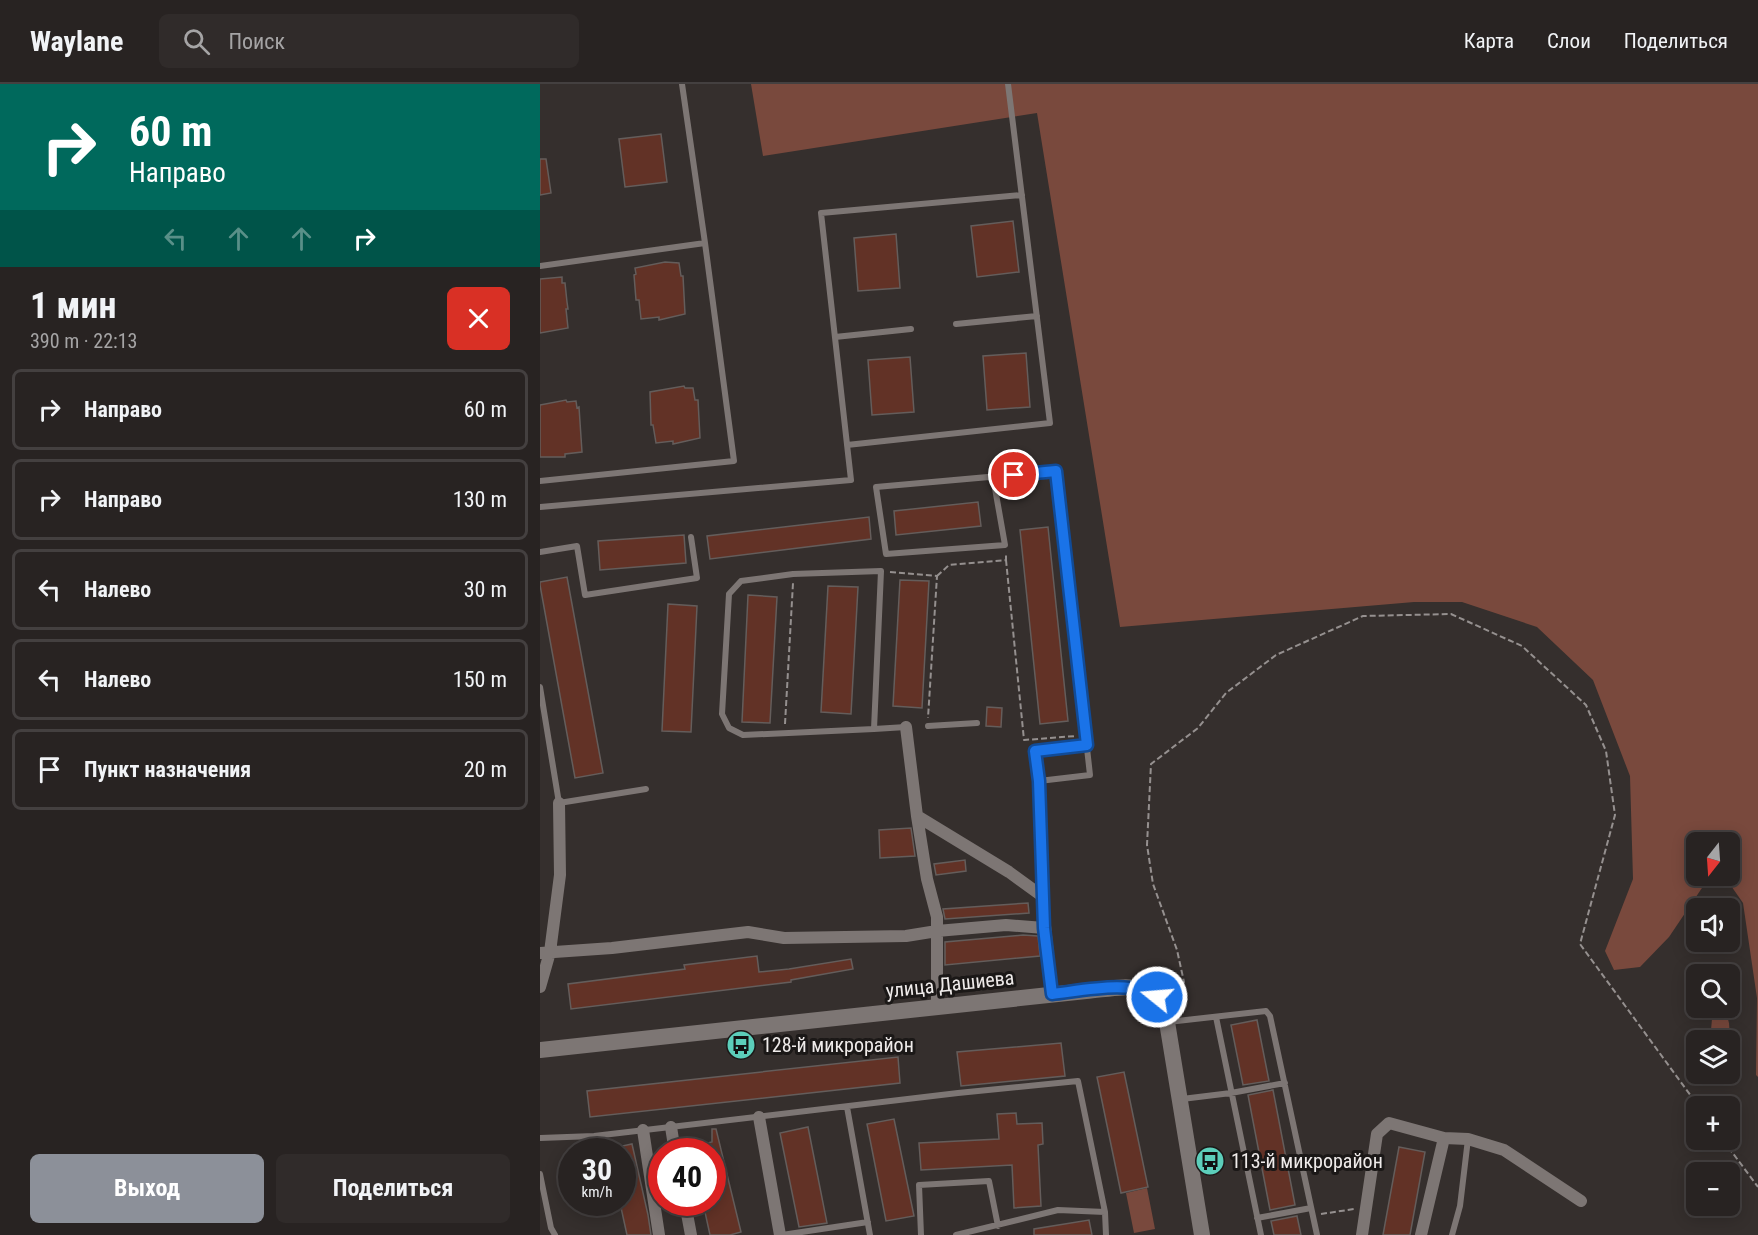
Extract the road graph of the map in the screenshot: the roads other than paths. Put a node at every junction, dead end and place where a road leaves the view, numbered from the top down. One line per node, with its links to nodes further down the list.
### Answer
1 (682, 84): 4 (lane)
2 (1008, 84): 3 (lane)
3 (1022, 195): 6 (lane); 9 (lane)
4 (705, 243): 5 (lane); 12 (lane)
5 (540, 266)
6 (1036, 316): 7 (lane); 10 (lane)
7 (956, 324)
8 (911, 329): 9 (lane)
9 (835, 337): 10 (lane)
10 (847, 445): 13 (lane)
11 (993, 477): 11 (lane); 21 (lane)
12 (540, 481)
13 (540, 507)
14 (690, 537): 15 (lane)
15 (540, 552)
16 (540, 687): 24 (lane)
17 (977, 723): 18 (lane)
18 (928, 726)
19 (906, 727): 20 (lane); 25 (street)
20 (874, 729): 20 (lane)
21 (1087, 745): 22 (lane); 22 (lane)
22 (1039, 781): 26 (lane)
23 (646, 789): 24 (lane)
24 (559, 803): 29 (street)
25 (917, 816): 26 (street); 28 (street)
26 (1042, 896): 27 (street)
27 (1044, 928): 28 (street); 31 (street)
28 (937, 931): 29 (street); 32 (street)
29 (545, 952): 30 (street)
30 (540, 987)
31 (1052, 994): 32 (street, улица Дашиева); 34 (street, улица Дашиева)
32 (937, 1006): 35 (street, улица Дашиева)
33 (1216, 1017): 34 (lane); 36 (lane); 37 (lane)
34 (1167, 1022): 38 (street)
35 (540, 1050)
36 (1285, 1083): 37 (lane); 50 (lane)
37 (1231, 1093): 38 (lane); 52 (lane)
38 (1181, 1099): 63 (street)
39 (847, 1107): 40 (lane); 49 (lane); 53 (lane)
40 (759, 1117): 41 (lane); 58 (street)
41 (671, 1127): 42 (lane); 44 (street)
42 (643, 1130): 43 (lane); 56 (street)
43 (540, 1138)
44 (673, 1138)
45 (1444, 1138): 46 (street); 66 (street); 67 (street)
46 (1468, 1139): 48 (street); 68 (lane)
47 (540, 1174): 55 (lane)
48 (1581, 1201)
49 (1105, 1212): 54 (lane); 62 (lane)
50 (1312, 1212): 52 (lane); 65 (lane)
51 (687, 1216): 57 (street)
52 (1257, 1218): 64 (lane)
53 (868, 1222): 58 (lane); 59 (lane)
54 (998, 1226): 60 (lane); 61 (lane)
55 (555, 1235)
56 (659, 1235)
57 (691, 1235)
58 (781, 1235)
59 (870, 1235)
60 (921, 1235)
61 (956, 1235)
62 (1106, 1235)
63 (1202, 1235)
64 (1261, 1235)
65 (1317, 1235)
66 (1362, 1235)
67 (1420, 1235)
68 (1452, 1235)

